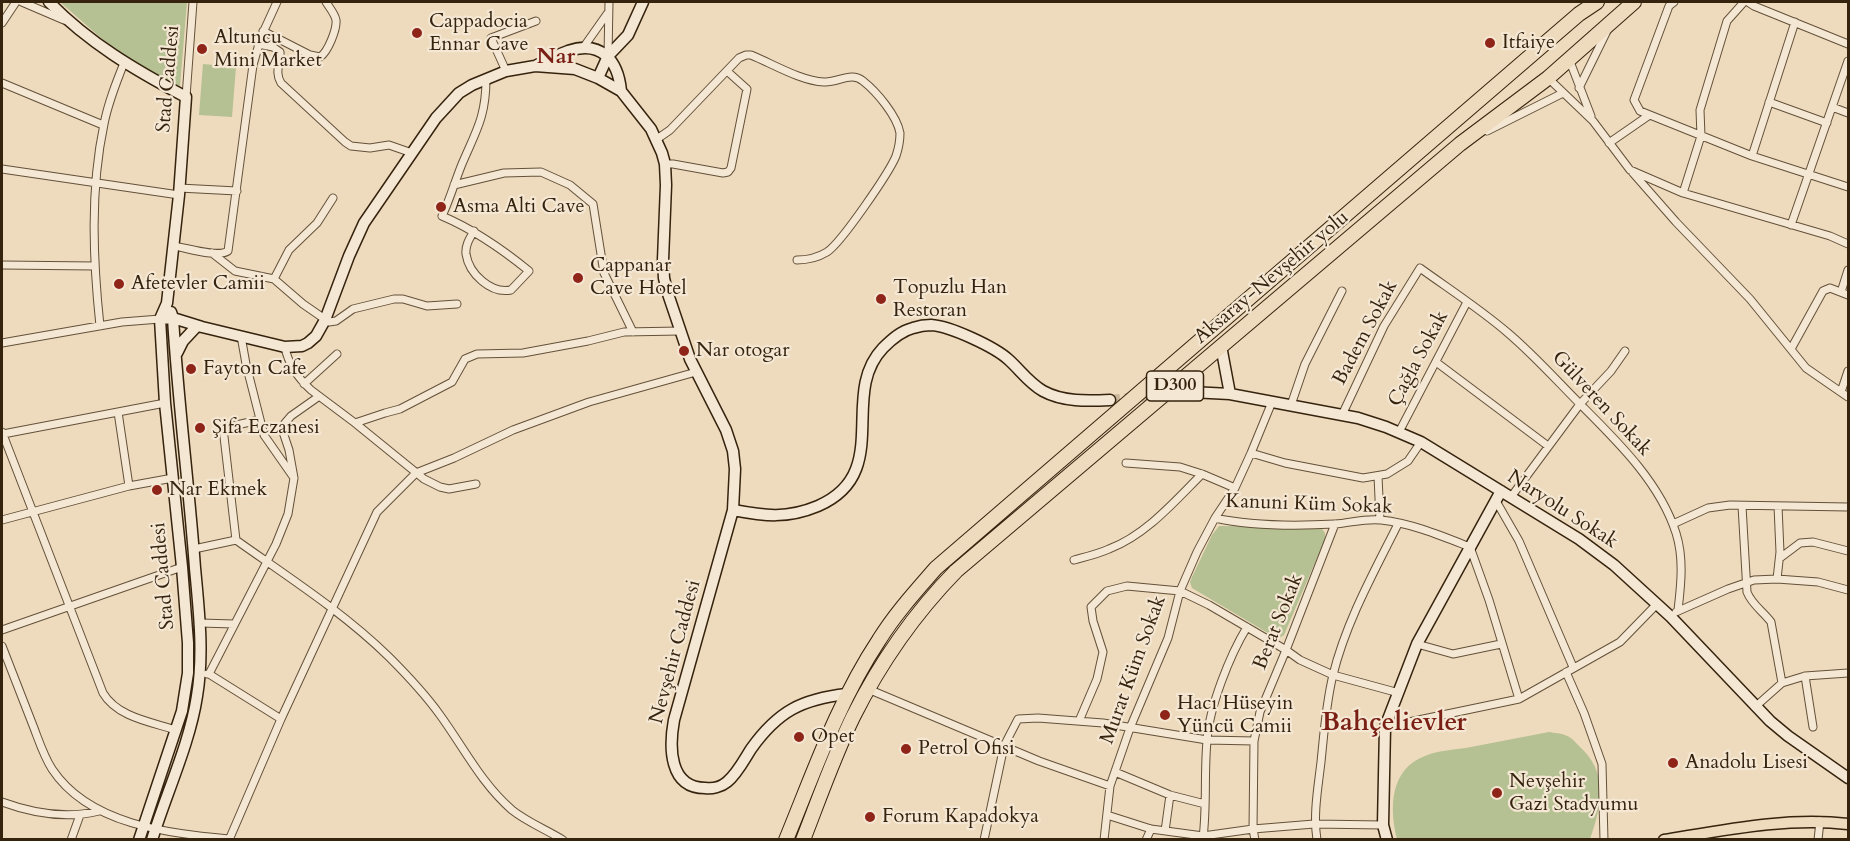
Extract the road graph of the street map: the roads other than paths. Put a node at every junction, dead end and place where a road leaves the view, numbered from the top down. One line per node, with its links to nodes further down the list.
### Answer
1 (16, 2): 18 (street)
2 (22, 2): 19 (street)
3 (49, 2): 19 (street)
4 (194, 2): 41 (street, Stad Caddesi)
5 (277, 2): 20 (street)
6 (326, 2): 20 (street)
7 (609, 2): 14 (street)
8 (643, 2): 25 (street)
9 (1597, 2): 21 (highway, Aksaray-Nevşehir yolu / D300)
10 (1634, 2): 15 (highway, Aksaray-Nevşehir yolu / D300)
11 (1674, 2): 45 (street)
12 (1744, 2): 49 (street)
13 (1754, 3): 17 (street)
14 (608, 14): 24 (street); 25 (street)
15 (1612, 20): 27 (highway, Aksaray-Nevşehir yolu / D300); 38 (street)
16 (536, 21): 32 (street)
17 (1795, 22): 23 (street); 42 (street)
18 (2, 23)
19 (72, 24): 29 (street)
20 (263, 32): 22 (street)
21 (1551, 38): 26 (highway, Aksaray-Nevşehir yolu / D300); 27 (highway)
22 (258, 44): 53 (street); 62 (street)
23 (1848, 44)
24 (583, 48): 25 (street); 30 (street); 31 (street)
25 (608, 56): 34 (street); 39 (street)
26 (1530, 58): 35 (highway); 175 (highway, Aksaray-Nevşehir yolu / D300)
27 (1569, 59): 35 (highway, Aksaray-Nevşehir yolu / D300); 38 (street)
28 (1848, 61): 43 (street)
29 (124, 63): 41 (street); 48 (street)
30 (535, 66): 31 (street); 32 (street)
31 (575, 69): 34 (street)
32 (506, 71): 36 (street)
33 (727, 71): 50 (street); 55 (street); 71 (street)
34 (598, 78): 39 (street)
35 (1548, 78): 40 (street); 52 (highway, Aksaray-Nevşehir yolu / D300)
36 (486, 79): 53 (street); 60 (street)
37 (2, 83): 48 (street)
38 (1579, 88): 46 (street)
39 (621, 91): 50 (street)
40 (1563, 93): 46 (street); 52 (street)
41 (186, 97): 63 (street, Stad Caddesi)
42 (1769, 102): 47 (street); 54 (street)
43 (1832, 107): 44 (street); 47 (street)
44 (1848, 114)
45 (1648, 116): 49 (street); 51 (street)
46 (1593, 121): 51 (street)
47 (1827, 123): 58 (street)
48 (103, 125): 59 (street)
49 (1701, 136): 54 (street); 64 (street)
50 (657, 139): 55 (street)
51 (1609, 143): 57 (street)
52 (1460, 144): 92 (highway, Aksaray-Nevşehir yolu / D300)
53 (412, 153): 84 (street)
54 (1752, 156): 58 (street)
55 (665, 164): 87 (street)
56 (2, 169): 59 (street)
57 (1630, 170): 64 (street); 93 (street)
58 (1809, 174): 61 (street); 66 (street)
59 (96, 183): 63 (street); 73 (street)
60 (454, 184): 67 (street); 88 (street)
61 (1848, 187)
62 (237, 191): 63 (street); 70 (street)
63 (179, 192): 69 (street, Stad Caddesi)
64 (1683, 193): 66 (street)
65 (333, 198): 76 (street)
66 (1791, 225): 68 (street)
67 (474, 231): 67 (street)
68 (1848, 243)
69 (174, 246): 70 (street); 80 (street, Stad Caddesi)
70 (212, 253): 76 (street)
71 (797, 260)
72 (2, 265): 73 (street)
73 (94, 266): 85 (street)
74 (1420, 268): 79 (street, Gülveren Sokak); 112 (street, Badem Sokak)
75 (1848, 270): 78 (street)
76 (274, 279): 84 (street)
77 (1342, 291): 110 (street)
78 (1845, 293): 93 (street)
79 (1467, 302): 97 (street, Çağla Sokak); 109 (street, Gülveren Sokak)
80 (167, 303): 82 (street, Stad Caddesi); 83 (street, Stad Caddesi)
81 (457, 304): 84 (street)
82 (173, 318): 83 (street); 86 (street); 96 (street, Stad Caddesi)
83 (160, 319): 85 (street); 108 (street, Stad Caddesi)
84 (325, 321): 91 (street)
85 (100, 326): 90 (street)
86 (197, 326): 89 (street); 96 (street)
87 (680, 331): 88 (street); 99 (street)
88 (633, 332): 114 (street)
89 (241, 336): 91 (street); 113 (street)
90 (2, 343)
91 (285, 346): 100 (street)
92 (1221, 346): 103 (street); 173 (highway, Aksaray-Nevşehir yolu / D300)
93 (1791, 349): 102 (street)
94 (1625, 351): 109 (street)
95 (337, 354): 100 (street)
96 (176, 356): 143 (street, Stad Caddesi)
97 (1436, 362): 115 (street, Çağla Sokak); 118 (street)
98 (1848, 371): 102 (street)
99 (696, 372): 121 (street); 133 (street)
100 (304, 384): 104 (street)
101 (1191, 392): 103 (street, Naryolu Sokak)
102 (1841, 392): 105 (street)
103 (1230, 394): 107 (street, Naryolu Sokak)
104 (318, 397): 114 (street); 125 (street)
105 (1848, 397)
106 (1110, 400): 133 (street)
107 (1272, 402): 110 (street, Naryolu Sokak); 119 (street, Murat Küm Sokak)
108 (165, 403): 111 (street); 124 (street, Stad Caddesi)
109 (1580, 404): 118 (street); 140 (street, Gülveren Sokak)
110 (1291, 405): 112 (street, Naryolu Sokak)
111 (118, 412): 116 (street); 127 (street)
112 (1342, 415): 115 (street, Naryolu Sokak)
113 (259, 420): 125 (street); 141 (street)
114 (356, 423): 121 (street)
115 (1399, 432): 117 (street, Naryolu Sokak)
116 (2, 433): 134 (street)
117 (1421, 442): 123 (street); 129 (street, Naryolu Sokak)
118 (1548, 446): 129 (street)
119 (1251, 453): 123 (street); 128 (street, Murat Küm Sokak)
120 (1126, 464): 122 (street)
121 (416, 473): 126 (street); 155 (street)
122 (1202, 474): 128 (street); 146 (street)
123 (1378, 476): 137 (street)
124 (173, 478): 127 (street); 148 (street, Stad Caddesi)
125 (294, 478): 147 (street)
126 (476, 484)
127 (129, 486): 134 (street)
128 (1234, 488): 135 (street, Murat Küm Sokak)
129 (1503, 496): 142 (street); 153 (street, Naryolu Sokak); 165 (street)
130 (1742, 506): 131 (street); 140 (street); 150 (street)
131 (1778, 506): 132 (street); 145 (street)
132 (1848, 507)
133 (733, 510): 175 (street, Nevşehir Caddesi)
134 (32, 511): 136 (street); 154 (street)
135 (1215, 518): 138 (street, Kanuni Küm Sokak); 152 (street, Murat Küm Sokak)
136 (2, 520)
137 (1380, 520): 138 (street, Kanuni Küm Sokak); 139 (street, Kanuni Küm Sokak)
138 (1335, 524): 164 (street, Berat Sokak)
139 (1398, 524): 142 (street, Kanuni Küm Sokak); 170 (street)
140 (1673, 524): 156 (street, Gülveren Sokak)
141 (236, 540): 143 (street); 147 (street)
142 (1470, 547): 161 (street); 162 (street)
143 (194, 549): 157 (street, Stad Caddesi)
144 (1848, 551): 145 (street)
145 (1780, 558): 149 (street)
146 (1074, 560)
147 (267, 562): 155 (street); 158 (street)
148 (182, 567): 154 (street); 167 (street, Stad Caddesi)
149 (1777, 579): 150 (street); 151 (street)
150 (1746, 582): 156 (street); 172 (street)
151 (1848, 590)
152 (1180, 591): 159 (street); 179 (street); 182 (street, Murat Küm Sokak)
153 (1657, 604): 156 (street, Naryolu Sokak); 165 (street)
154 (69, 607): 160 (street); 183 (street)
155 (332, 608): 178 (street); 209 (street)
156 (1674, 613): 177 (street, Naryolu Sokak)
157 (200, 623): 158 (street); 169 (street, Stad Caddesi)
158 (234, 624): 169 (street)
159 (1247, 627): 164 (street); 184 (street)
160 (2, 630)
161 (1417, 644): 162 (street); 174 (street)
162 (1502, 644): 176 (street)
163 (2, 646): 193 (street)
164 (1286, 650): 170 (street); 185 (street, Berat Sokak)
165 (1573, 667): 166 (street)
166 (1566, 672): 176 (street); 218 (street)
167 (188, 673): 169 (street); 183 (street, Stad Caddesi)
168 (1848, 673): 171 (street)
169 (205, 674): 178 (street); 204 (street, Stad Caddesi)
170 (1333, 675): 174 (street); 197 (street)
171 (1805, 676): 172 (street); 181 (street)
172 (1782, 683): 177 (street)
173 (868, 689): 186 (street); 211 (highway, Aksaray-Nevşehir yolu / D300)
174 (1399, 693): 180 (street)
175 (847, 694): 210 (highway, Aksaray-Nevşehir yolu / D300)
176 (1519, 699): 180 (street)
177 (1755, 707): 188 (street, Naryolu Sokak)
178 (281, 719): 206 (street)
179 (1079, 721): 182 (street); 186 (street)
180 (1385, 727): 200 (street)
181 (1813, 727)
182 (1130, 728): 184 (street); 187 (street, Murat Küm Sokak)
183 (176, 730): 199 (street, Stad Caddesi)
184 (1207, 740): 185 (street); 192 (street)
185 (1254, 741): 202 (street, Berat Sokak)
186 (1005, 746): 189 (street); 212 (street)
187 (1115, 772): 189 (street, Murat Küm Sokak); 190 (street)
188 (1848, 778)
189 (1110, 786): 194 (street, Murat Küm Sokak)
190 (1170, 795): 192 (street); 203 (street)
191 (2, 802): 195 (street)
192 (1205, 804): 205 (street)
193 (99, 811): 195 (street); 199 (street)
194 (1107, 814): 201 (street); 213 (street, Murat Küm Sokak)
195 (80, 815): 207 (street)
196 (1820, 821): 198 (main road); 219 (main road); 220 (street)
197 (1314, 824): 200 (street); 202 (street); 216 (street)
198 (1848, 824)
199 (143, 825): 204 (street); 208 (street, Stad Caddesi)
200 (1383, 825): 217 (street)
201 (1151, 829): 203 (street); 214 (street)
202 (1253, 829): 205 (street); 215 (street, Berat Sokak)
203 (1165, 831): 205 (street)
204 (153, 834): 206 (street)
205 (1203, 838)
206 (229, 839)
207 (71, 840)
208 (139, 840)
209 (563, 840)
210 (786, 840)
211 (803, 840)
212 (984, 840)
213 (1104, 840)
214 (1146, 840)
215 (1255, 840)
216 (1317, 840)
217 (1387, 840)
218 (1604, 840)
219 (1664, 840)
220 (1818, 840)

